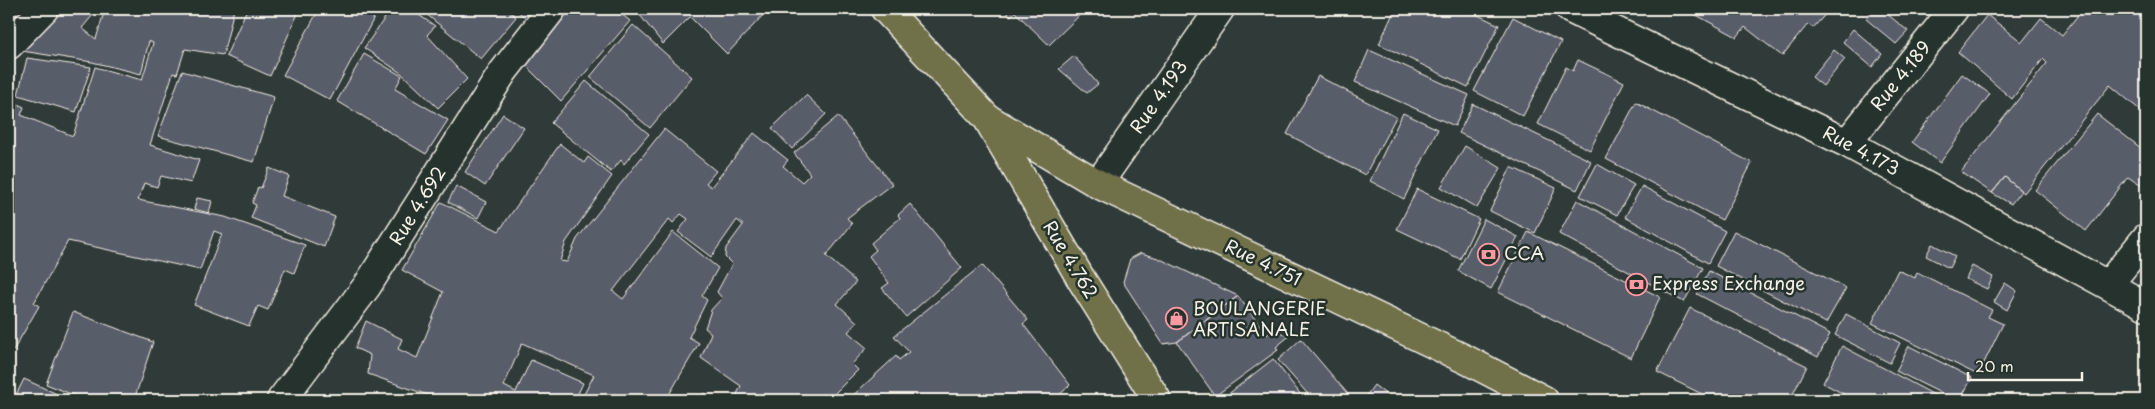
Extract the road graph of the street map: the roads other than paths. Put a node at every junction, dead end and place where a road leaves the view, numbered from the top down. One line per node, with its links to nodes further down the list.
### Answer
1 (44, 9): 7 (street)
2 (552, 9): 14 (street, Rue 4.692)
3 (885, 9): 8 (main road)
4 (1220, 9): 10 (street, Rue 4.193)
5 (1571, 9): 9 (street, Rue 4.173)
6 (1954, 9): 9 (street, Rue 4.189)
7 (9, 45)
8 (987, 118): 10 (main road, Rue 4.751); 15 (main road, Rue 4.762)
9 (1847, 143): 12 (street, Rue 4.173)
10 (1098, 184): 16 (main road, Rue 4.751)
11 (2146, 238): 12 (street)
12 (2108, 285): 13 (street, Rue 4.173)
13 (2146, 306)
14 (281, 400)
15 (1157, 400)
16 (1544, 400)

